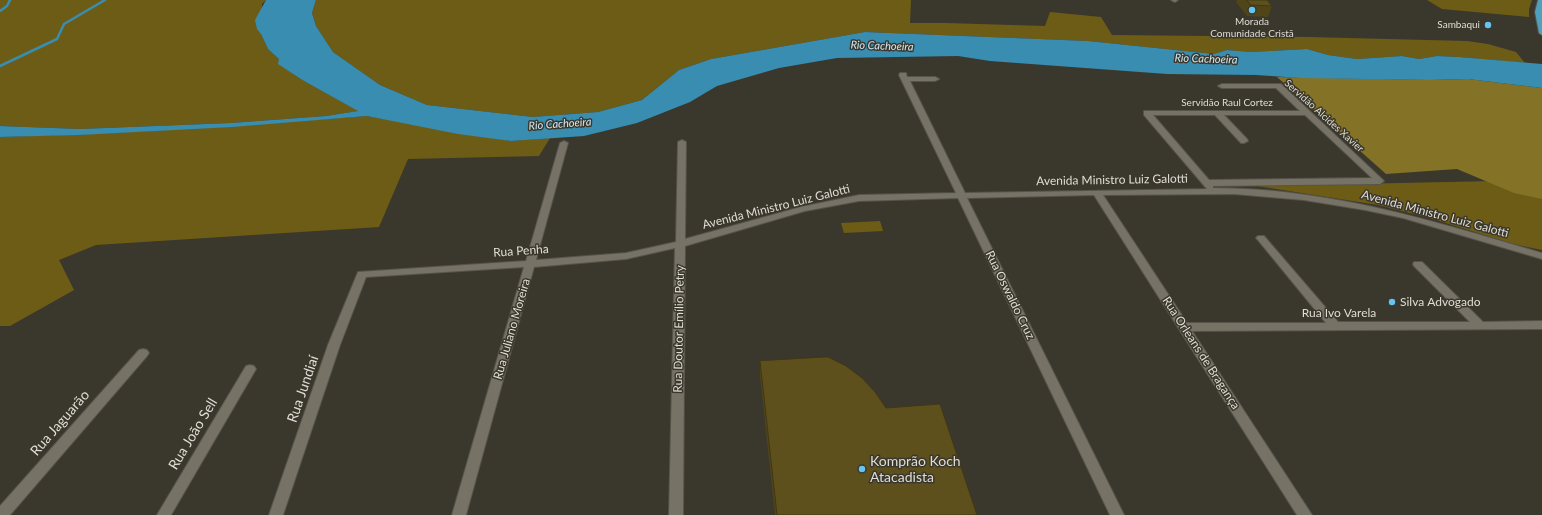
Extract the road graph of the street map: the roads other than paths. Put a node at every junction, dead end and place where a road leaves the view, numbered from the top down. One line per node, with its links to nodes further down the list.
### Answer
1 (1541, 1): 2 (main road)
2 (1542, 33)
3 (935, 79): 12 (street, Rua Oswaldo Cruz)
4 (1222, 86): 6 (street, Servidão Alcides Xavier)
5 (1218, 113): 6 (street, Servidão Raul Cortez); 7 (street); 10 (street, Servidão Raul Cortez)
6 (1307, 113): 10 (street, Servidão Alcides Xavier)
7 (1244, 141)
8 (682, 142): 14 (street, Rua Doutor Emílio Petry)
9 (564, 143): 16 (street, Rua Juliano Moreira)
10 (1210, 187): 11 (street, Avenida Ministro Luiz Galotti); 15 (street, Avenida Ministro Luiz Galotti)
11 (1097, 192): 12 (street, Avenida Ministro Luiz Galotti); 22 (street, Rua Orleans de Bragança)
12 (962, 195): 14 (street, Avenida Ministro Luiz Galotti); 30 (street, Rua Oswaldo Cruz)
13 (1261, 238): 21 (street)
14 (680, 244): 16 (street, Rua Penha); 29 (street, Rua Doutor Emílio Petry)
15 (1542, 256)
16 (530, 264): 18 (street, Rua Penha); 28 (street, Rua Juliano Moreira)
17 (1418, 264): 19 (street)
18 (362, 274): 27 (street, Rua Jundiaí)
19 (1480, 325): 20 (street, Rua Ivo Varela); 21 (street, Rua Ivo Varela)
20 (1542, 325)
21 (1335, 326): 22 (street, Rua Ivo Varela)
22 (1184, 327): 31 (street, Rua Orleans de Bragança)
23 (143, 353): 25 (street, Rua Jaguarão)
24 (250, 369): 26 (street, Rua João Sell)
25 (1, 515)
26 (164, 515)
27 (276, 515)
28 (459, 515)
29 (676, 515)
30 (1117, 515)
31 (1305, 515)

